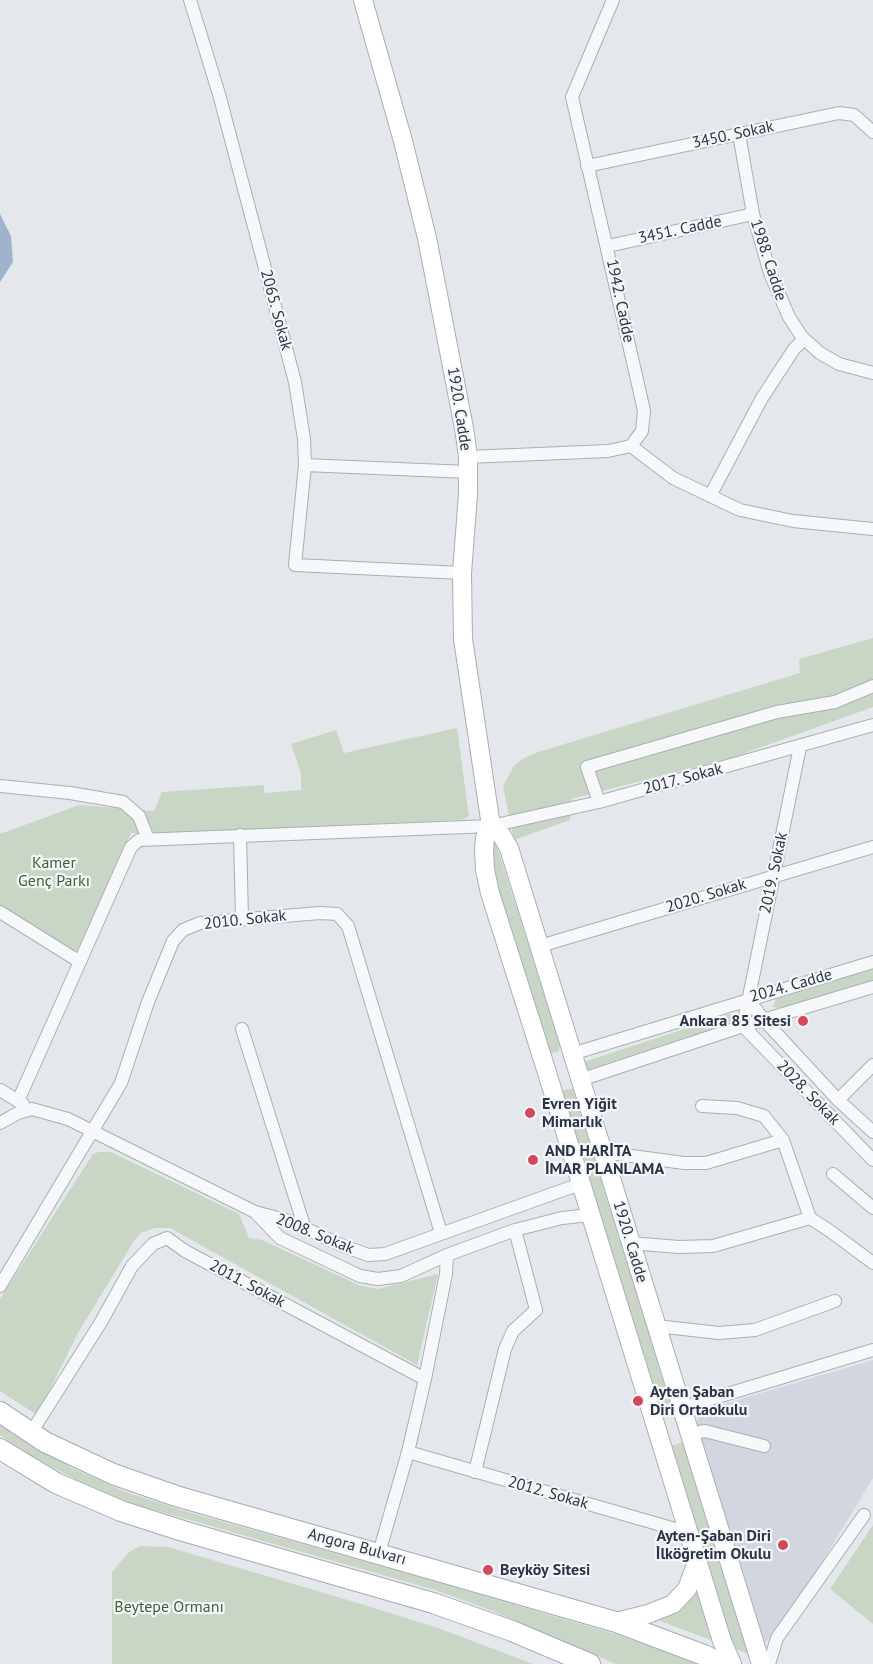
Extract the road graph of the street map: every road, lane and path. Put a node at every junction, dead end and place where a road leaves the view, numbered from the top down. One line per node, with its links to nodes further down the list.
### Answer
1 (190, 0): 12 (street, 2065. Sokak)
2 (363, 0): 13 (main road, 1920. Cadde)
3 (612, 0): 6 (street, 1942. Cadde)
4 (873, 132): 5 (street, 3450. Sokak)
5 (739, 134): 6 (street, 3450. Sokak); 7 (street, 1988. Cadde)
6 (587, 166): 8 (street, 1942. Cadde)
7 (753, 214): 8 (street, 3451. Cadde); 9 (street, 1988. Cadde)
8 (608, 246): 11 (street, 1942. Cadde)
9 (804, 339): 10 (street, 1988. Cadde); 14 (street)
10 (873, 373)
11 (631, 446): 13 (street); 14 (street)
12 (305, 465): 13 (street); 16 (street, 2065. Sokak)
13 (468, 465): 16 (main road, 1920. Cadde)
14 (710, 495): 15 (street)
15 (873, 529)
16 (462, 573): 22 (main road, 1920. Cadde)
17 (873, 686): 21 (street)
18 (873, 725): 19 (street, 2017. Sokak)
19 (800, 747): 21 (street, 2017. Sokak); 26 (street, 2019. Sokak)
20 (0, 786): 24 (street)
21 (599, 802): 22 (street, 2017. Sokak)
22 (490, 826): 23 (street, 2017. Sokak); 29 (main road, 1920. Cadde); 38 (main road, 1920. Cadde)
23 (240, 835): 24 (street, 2017. Sokak); 28 (street)
24 (148, 839): 30 (street)
25 (873, 847): 26 (street, 2020. Sokak)
26 (774, 876): 29 (street, 2020. Sokak); 33 (street, 2019. Sokak)
27 (0, 912): 30 (street)
28 (242, 919): 48 (street, 2010. Sokak); 61 (street, 2010. Sokak)
29 (540, 946): 37 (main road, 1920. Cadde)
30 (80, 962): 44 (street)
31 (873, 962): 33 (street, 2024. Cadde)
32 (873, 987): 34 (street, 2024. Cadde)
33 (748, 999): 34 (street, 2028. Sokak); 35 (street, 2019. Sokak); 37 (street, 2024. Cadde)
34 (764, 1020): 35 (street, 2024. Cadde); 43 (street, 2028. Sokak)
35 (743, 1026): 40 (street, 2024. Cadde); 52 (street, 2028. Sokak)
36 (242, 1029): 59 (street)
37 (572, 1054): 38 (main road); 40 (main road, 1920. Cadde)
38 (544, 1063): 42 (main road, 1920. Cadde)
39 (873, 1065): 43 (street)
40 (580, 1080): 42 (main road); 51 (main road, 1920. Cadde)
41 (0, 1089): 44 (street, 2008. Sokak)
42 (552, 1089): 54 (main road, 1920. Cadde)
43 (838, 1100): 49 (street, 2028. Sokak)
44 (18, 1101): 46 (street, 2008. Sokak)
45 (702, 1106): 50 (street)
46 (32, 1109): 47 (street); 48 (street, 2008. Sokak)
47 (0, 1123)
48 (93, 1131): 56 (street, 2008. Sokak); 65 (street, 2010. Sokak)
49 (873, 1132)
50 (783, 1140): 51 (street); 58 (street)
51 (602, 1152): 62 (main road, 1920. Cadde)
52 (873, 1160)
53 (833, 1174): 55 (street)
54 (580, 1185): 57 (main road, 1920. Cadde); 61 (street, 2008. Sokak)
55 (873, 1208)
56 (255, 1212): 59 (street, 2008. Sokak); 63 (street)
57 (590, 1215): 60 (street); 72 (main road, 1920. Cadde)
58 (810, 1218): 62 (street); 64 (street)
59 (305, 1229): 61 (street, 2008. Sokak)
60 (514, 1230): 63 (street); 79 (street)
61 (441, 1233)
62 (630, 1243): 67 (main road, 1920. Cadde)
63 (447, 1255): 69 (street)
64 (873, 1263)
65 (0, 1286)
66 (835, 1301): 67 (street)
67 (656, 1326): 70 (main road, 1920. Cadde)
68 (873, 1350): 70 (street)
69 (425, 1379): 73 (street, 2011. Sokak); 78 (street)
70 (681, 1408): 72 (main road); 74 (main road, 1920. Cadde)
71 (0, 1412): 73 (main road, Angora Bulvarı)
72 (653, 1417): 75 (main road, 1920. Cadde)
73 (31, 1433): 82 (main road, Angora Bulvarı)
74 (689, 1434): 75 (main road); 76 (street); 88 (main road, 1920. Cadde)
75 (661, 1443): 81 (main road, 1920. Cadde)
76 (764, 1446)
77 (0, 1449): 85 (main road, Angora Bulvarı)
78 (408, 1452): 79 (street, 2012. Sokak); 82 (street)
79 (475, 1472): 81 (street, 2012. Sokak)
80 (864, 1515): 89 (street)
81 (689, 1533): 83 (main road, 1920. Cadde)
82 (380, 1553): 84 (main road, Angora Bulvarı)
83 (697, 1562): 84 (main road); 87 (main road, 1920. Cadde)
84 (616, 1622): 86 (main road, Angora Bulvarı)
85 (590, 1664)
86 (722, 1664)
87 (732, 1664)
88 (761, 1664)
89 (769, 1664)

